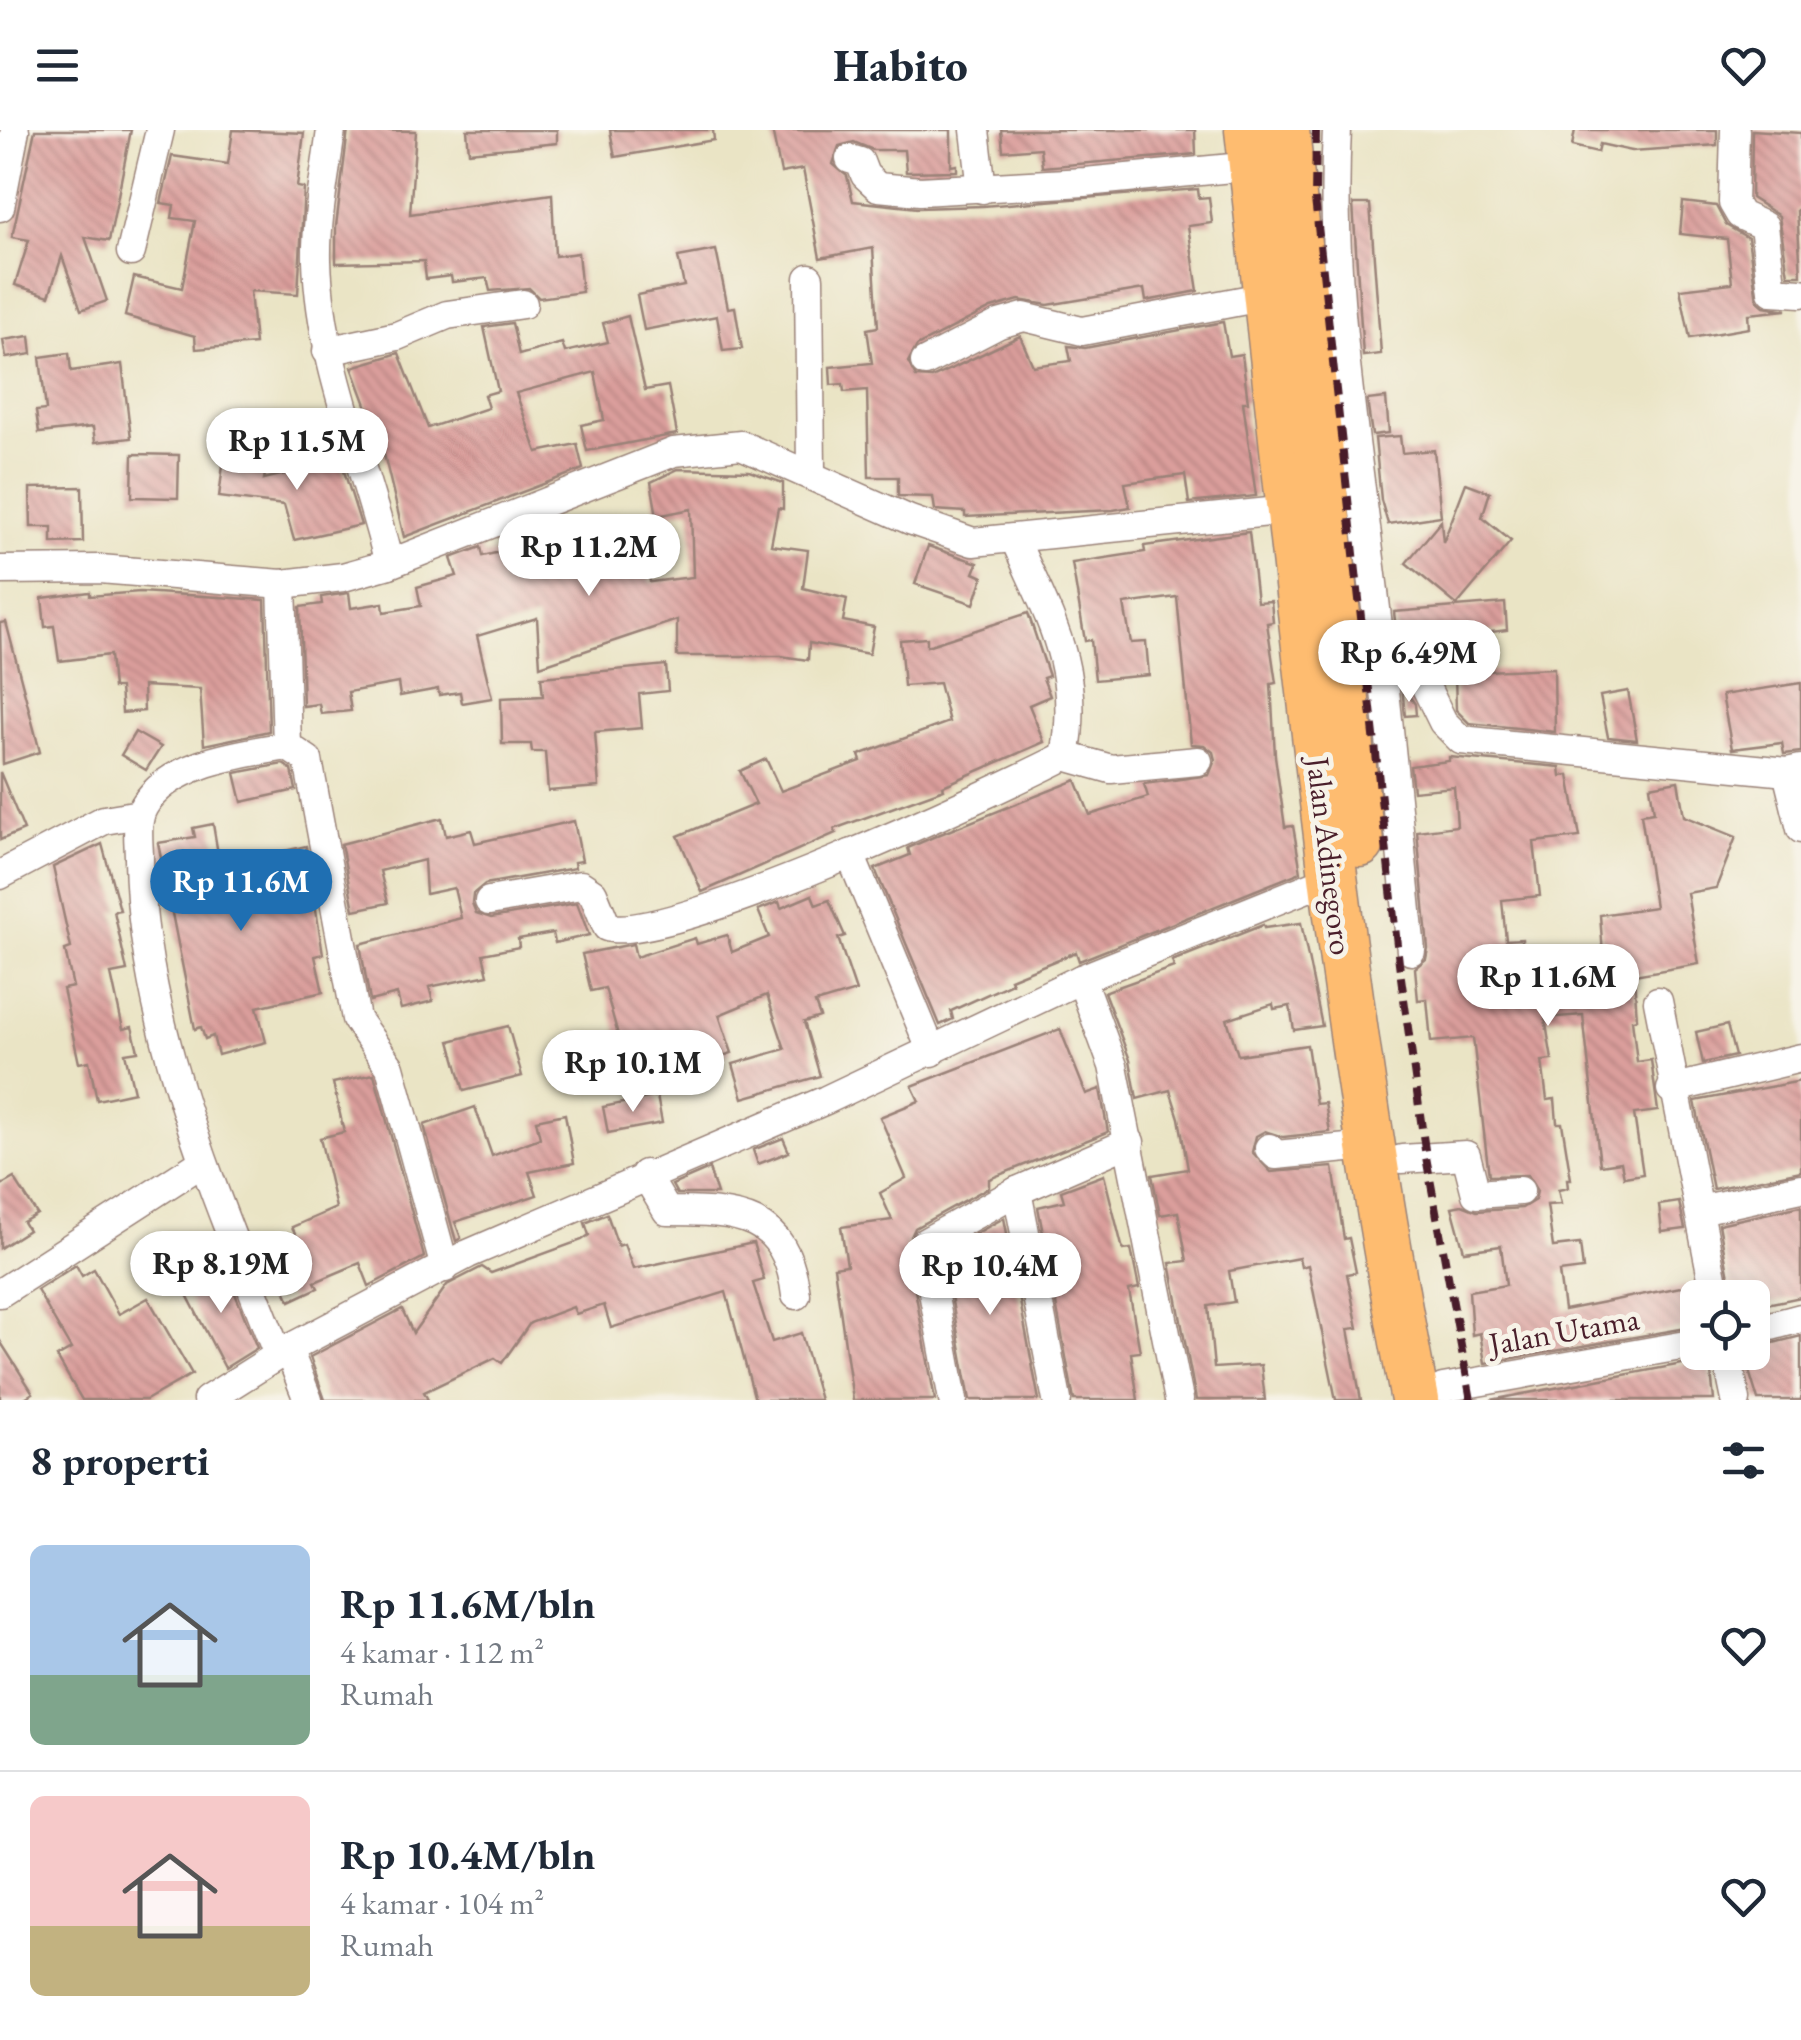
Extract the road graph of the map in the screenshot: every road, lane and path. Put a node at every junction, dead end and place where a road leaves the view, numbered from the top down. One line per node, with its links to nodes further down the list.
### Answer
1 (15, 130): 11 (street)
2 (160, 130): 12 (street)
3 (331, 130): 17 (street)
4 (975, 130): 10 (street)
5 (1286, 130): 25 (highway, Jalan Adinegoro)
6 (1336, 130): 25 (street)
7 (1735, 130): 14 (street)
8 (1251, 148): 10 (street); 15 (highway, Jalan Adinegoro)
9 (850, 159): 10 (street)
10 (982, 189)
11 (0, 208)
12 (131, 252)
13 (809, 278): 19 (street)
14 (1801, 293)
15 (1267, 296): 18 (street); 20 (highway, Jalan Adinegoro)
16 (523, 304): 17 (street)
17 (327, 352): 22 (street)
18 (926, 362)
19 (811, 472): 21 (street); 22 (street)
20 (1289, 510): 21 (street); 35 (highway, Jalan Adinegoro)
21 (1015, 540): 28 (street)
22 (389, 564): 24 (street)
23 (0, 570): 24 (street)
24 (282, 584): 27 (street)
25 (1354, 595): 26 (street); 45 (highway, Jalan Adinegoro)
26 (1382, 660): 30 (street); 37 (street)
27 (287, 746): 31 (street); 52 (street)
28 (1065, 756): 29 (street); 33 (street)
29 (1198, 761)
30 (1794, 770): 32 (street)
31 (140, 814): 34 (street); 46 (street)
32 (1801, 829)
33 (850, 854): 36 (street); 40 (street)
34 (0, 875)
35 (1332, 878): 38 (street); 45 (highway, Jalan Adinegoro)
36 (489, 902)
37 (1411, 951)
38 (1081, 979): 40 (street); 43 (street)
39 (1658, 1002): 42 (street)
40 (932, 1052): 47 (street)
41 (1801, 1058): 42 (street)
42 (1672, 1088): 51 (street)
43 (1130, 1142): 50 (street); 66 (street)
44 (1269, 1148): 45 (street)
45 (1385, 1153): 49 (street); 61 (highway, Jalan Adinegoro)
46 (203, 1162): 54 (street); 59 (street)
47 (646, 1174): 52 (street); 55 (street)
48 (1801, 1188): 51 (street)
49 (1520, 1190)
50 (1018, 1191): 64 (street); 65 (street)
51 (1700, 1210): 53 (street)
52 (445, 1268): 59 (street)
53 (1713, 1280)
54 (0, 1293)
55 (796, 1295)
56 (1801, 1318): 57 (street)
57 (1770, 1326)
58 (1680, 1347): 61 (street, Jalan Utama)
59 (283, 1352): 62 (street); 63 (street)
60 (1730, 1370): 67 (street)
61 (1435, 1396)
62 (207, 1400)
63 (308, 1400)
64 (953, 1400)
65 (1057, 1400)
66 (1179, 1400)
67 (1736, 1400)

